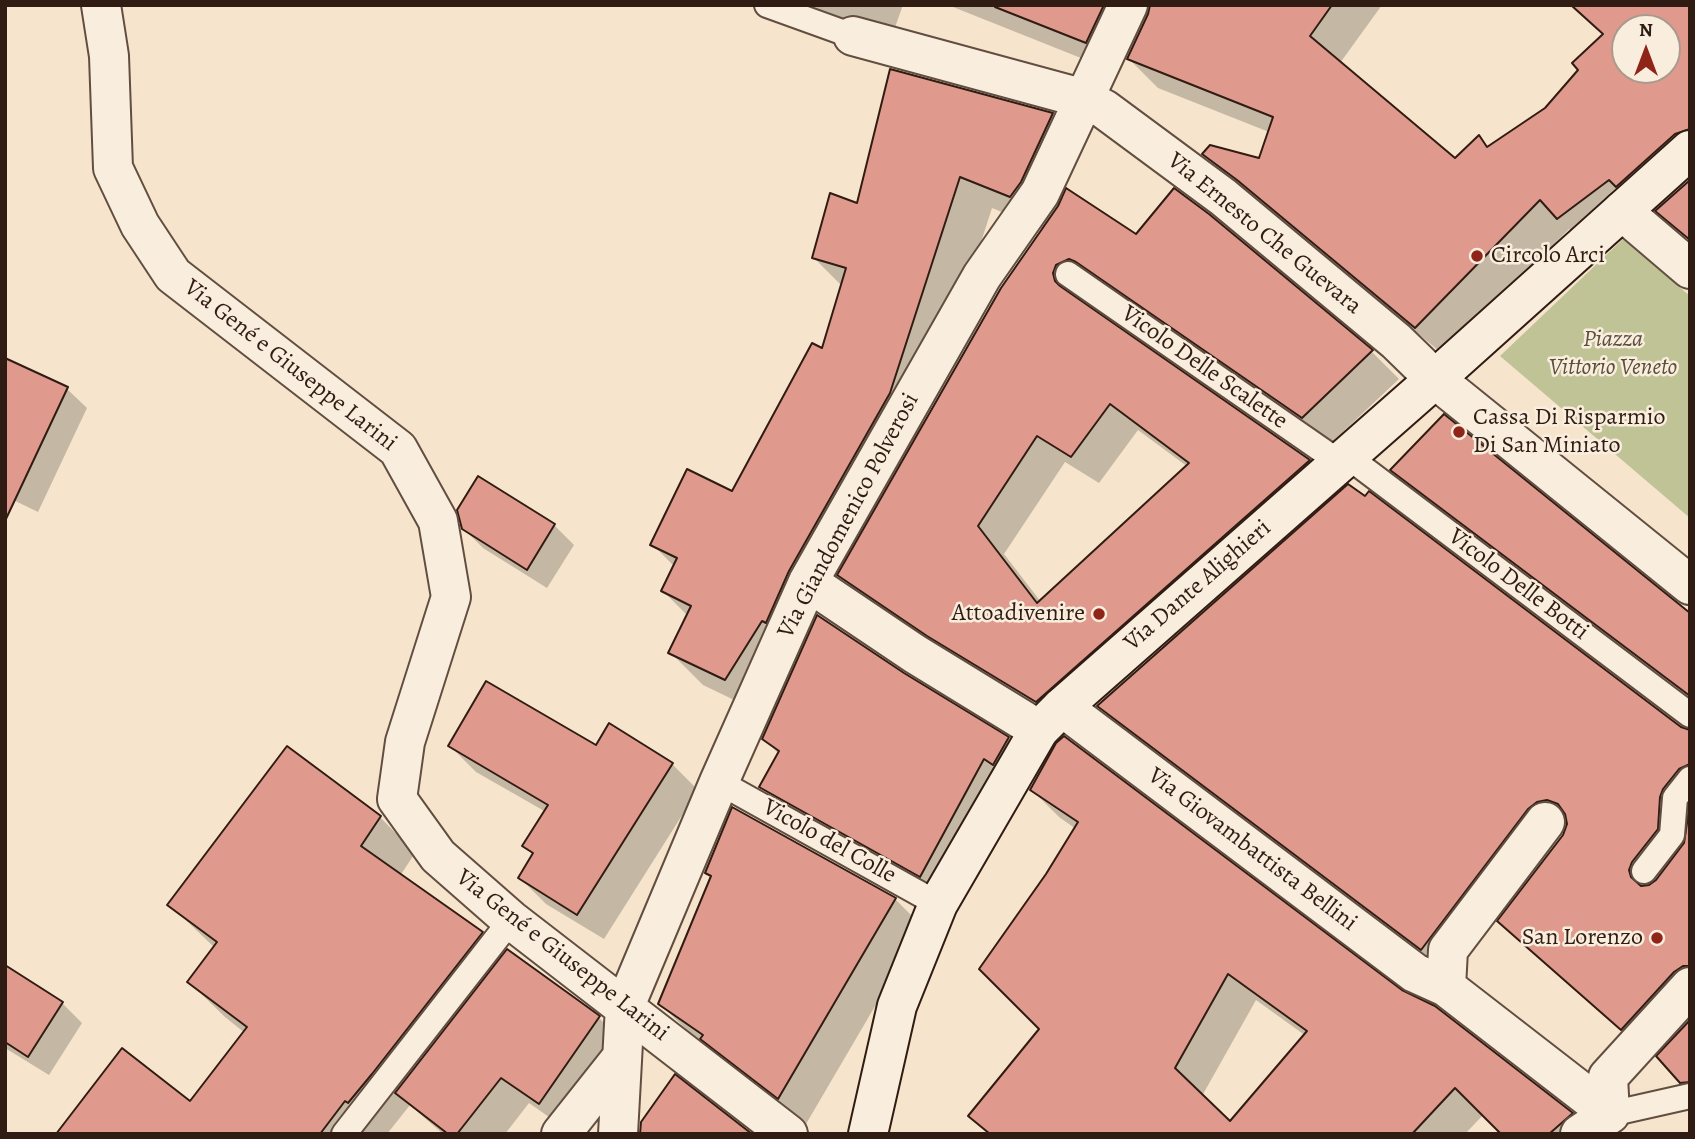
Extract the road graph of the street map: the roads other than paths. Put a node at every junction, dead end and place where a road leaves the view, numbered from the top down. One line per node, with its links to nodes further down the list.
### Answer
1 (101, 5): 21 (street, Via Gené e Giuseppe Larini)
2 (767, 5): 4 (lane)
3 (1128, 5): 5 (street, Via Giandomenico Polverosi)
4 (853, 36): 5 (street, Via Ernesto Che Guevara)
5 (1085, 99): 10 (street, Via Ernesto Che Guevara); 12 (street, Via Giandomenico Polverosi)
6 (1690, 150): 7 (street, Via Dante Alighieri)
7 (1622, 211): 8 (street); 10 (street, Via Dante Alighieri)
8 (1690, 269)
9 (1068, 274): 11 (lane, Vicolo Delle Scalette)
10 (1435, 380): 11 (street, Via Dante Alighieri); 13 (street)
11 (1343, 459): 14 (lane, Vicolo Delle Botti); 15 (street, Via Dante Alighieri)
12 (808, 582): 15 (street, Via Giovambattista Bellini); 17 (street, Via Giandomenico Polverosi)
13 (1690, 585)
14 (1690, 715)
15 (1050, 718): 20 (street, Via Dante Alighieri); 22 (street, Via Giovambattista Bellini)
16 (1690, 779): 19 (lane)
17 (719, 782): 20 (lane, Vicolo del Colle); 24 (street, Via Giandomenico Polverosi)
18 (1545, 822): 22 (street)
19 (1644, 870)
20 (938, 904): 32 (street, Via Dante Alighieri)
21 (511, 920): 24 (street, Via Gené e Giuseppe Larini); 28 (lane)
22 (1446, 987): 27 (street, Via Giovambattista Bellini)
23 (1690, 987): 27 (street)
24 (625, 1006): 25 (street, Via Giandomenico Polverosi); 31 (street, Via Gené e Giuseppe Larini)
25 (622, 1058): 29 (street); 30 (street, Via Giandomenico Polverosi)
26 (1690, 1096): 27 (lane)
27 (1595, 1124)
28 (344, 1134)
29 (561, 1134)
30 (618, 1134)
31 (789, 1134)
32 (868, 1134)

